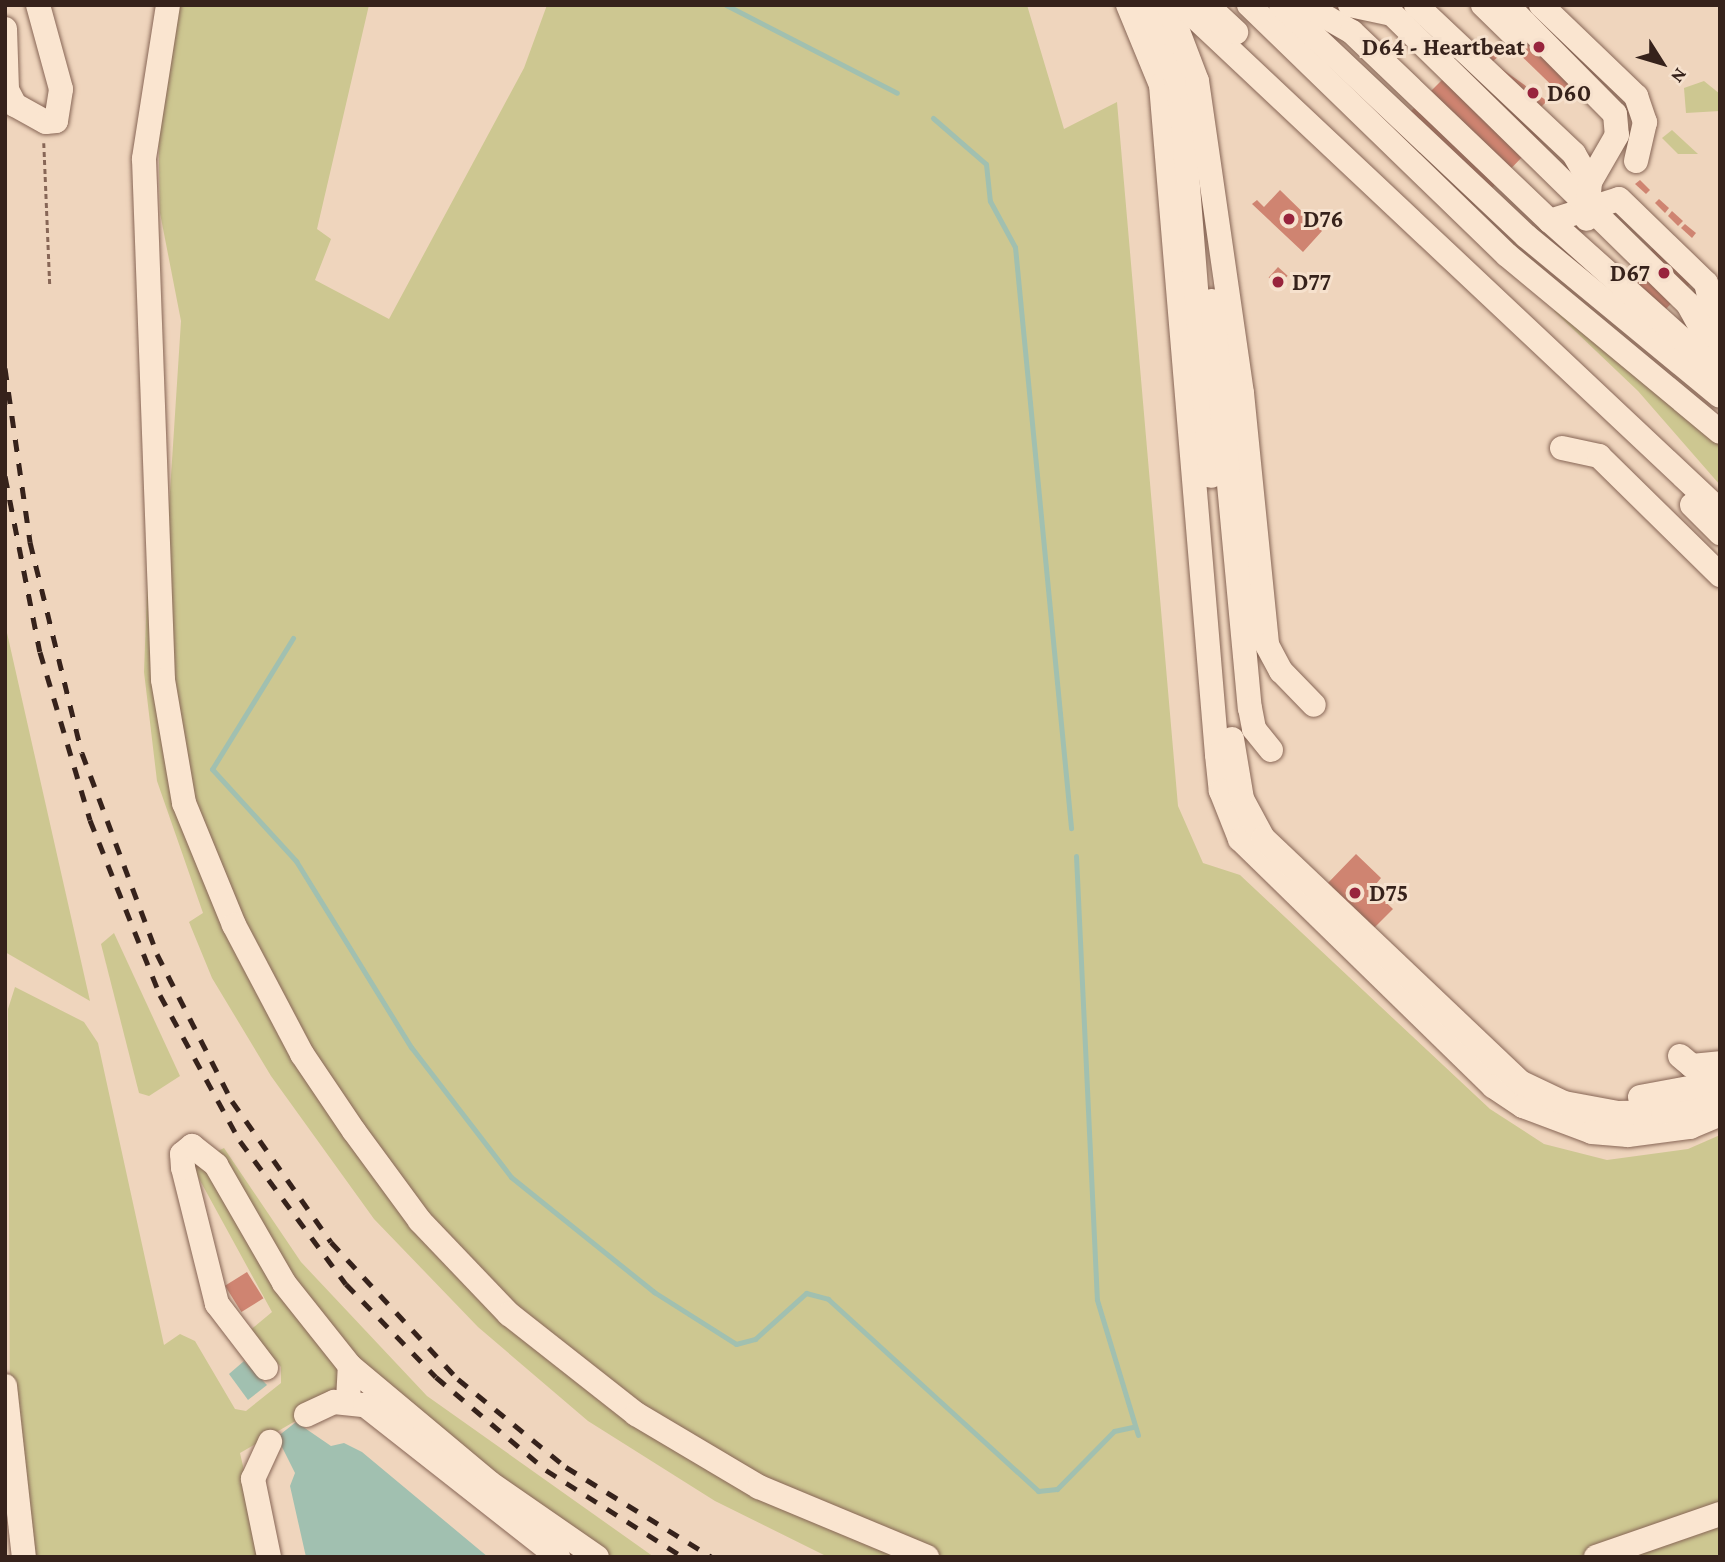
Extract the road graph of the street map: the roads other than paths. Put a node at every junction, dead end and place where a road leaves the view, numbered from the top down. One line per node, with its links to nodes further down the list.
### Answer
1 (38, 5): 21 (lane)
2 (168, 5): 67 (lane)
3 (1128, 5): 55 (lane)
4 (1148, 5): 23 (lane)
5 (1168, 5): 47 (lane)
6 (1182, 5): 22 (lane)
7 (1192, 5): 30 (lane)
8 (1207, 5): 42 (lane)
9 (1249, 5): 39 (lane)
10 (1257, 5): 20 (lane)
11 (1305, 5): 27 (lane)
12 (1312, 5): 26 (lane)
13 (1327, 5): 26 (lane)
14 (1350, 5): 26 (lane)
15 (1400, 5): 26 (lane)
16 (1416, 5): 25 (lane)
17 (1483, 5): 25 (lane)
18 (1507, 5): 25 (lane)
19 (1541, 5): 24 (lane)
20 (1283, 9): 28 (lane); 35 (lane); 38 (lane)
21 (5, 29)
22 (1266, 83): 30 (lane); 44 (lane)
23 (1185, 145): 46 (lane); 49 (lane)
24 (1636, 161)
25 (1586, 174): 26 (lane)
26 (1587, 210): 27 (lane); 29 (lane); 32 (lane); 33 (lane); 34 (lane)
27 (1550, 220): 34 (lane)
28 (1531, 240): 36 (lane); 37 (lane)
29 (1717, 312): 31 (lane)
30 (1524, 326): 43 (lane)
31 (1720, 342)
32 (1720, 352)
33 (1720, 362)
34 (1720, 371)
35 (1720, 384)
36 (1720, 396)
37 (1720, 407)
38 (1720, 419)
39 (1720, 432)
40 (1562, 447): 41 (lane)
41 (1599, 456): 44 (lane); 45 (lane)
42 (1720, 494)
43 (1720, 511)
44 (1714, 538)
45 (1720, 575)
46 (1240, 583): 48 (lane); 49 (lane)
47 (1314, 705)
48 (1271, 750)
49 (1237, 779): 53 (lane)
50 (1680, 1056): 51 (lane)
51 (1720, 1063)
52 (1720, 1072): 54 (lane)
53 (1720, 1092)
54 (1640, 1097)
55 (1720, 1114)
56 (350, 1366): 57 (lane); 59 (lane); 66 (lane)
57 (266, 1368)
58 (5, 1386): 63 (lane)
59 (348, 1401): 60 (lane); 65 (lane)
60 (306, 1415)
61 (270, 1442): 64 (lane)
62 (1720, 1514): 68 (lane)
63 (24, 1557)
64 (269, 1557)
65 (558, 1557)
66 (597, 1557)
67 (928, 1557)
68 (1596, 1557)

